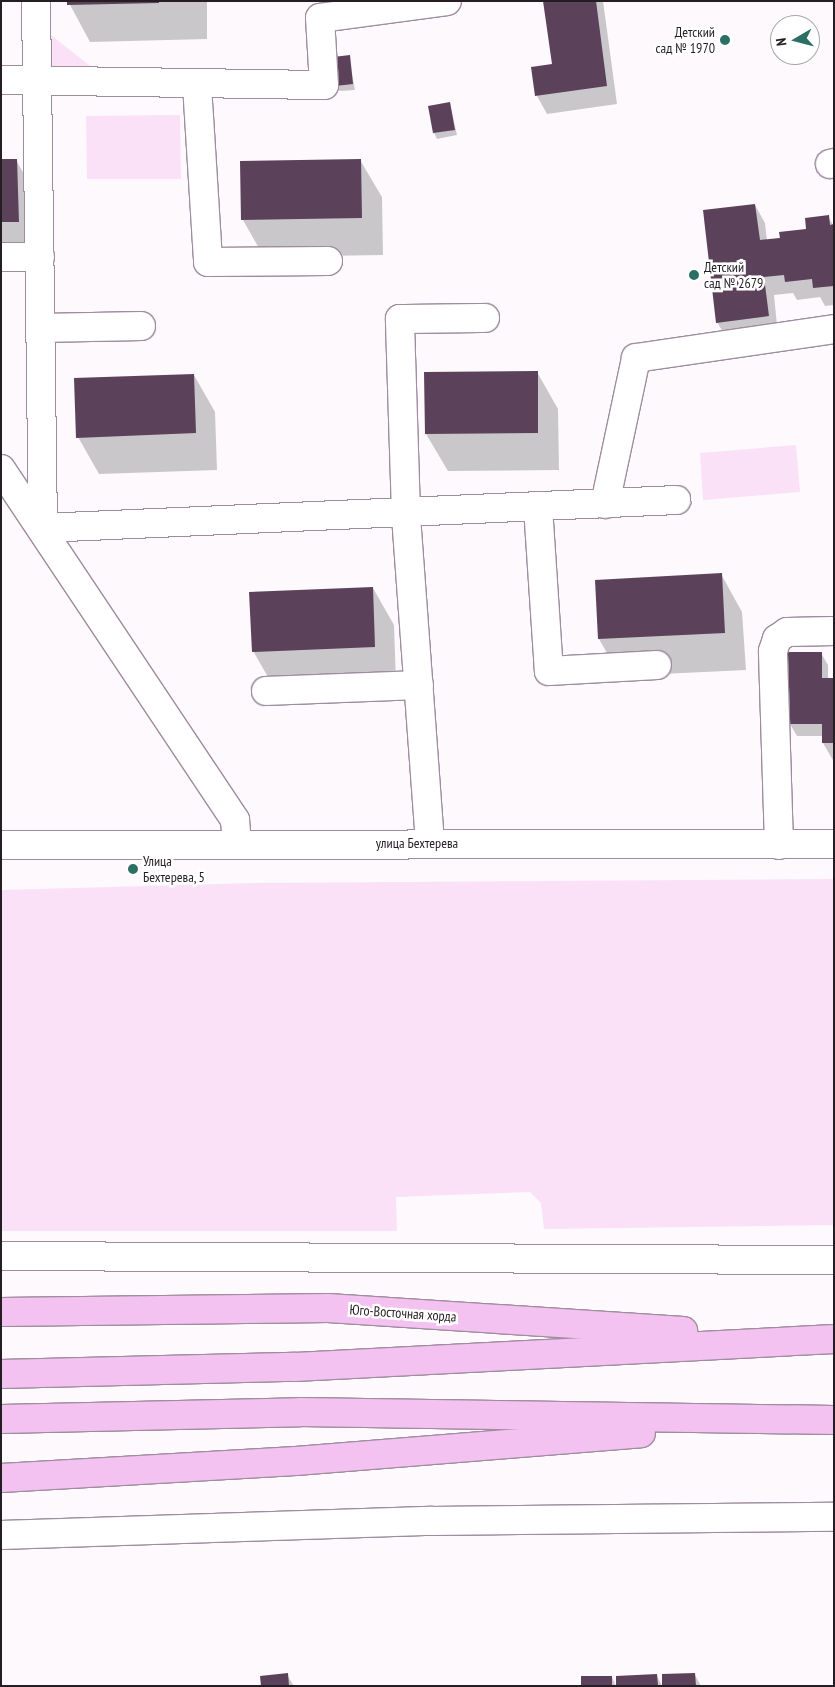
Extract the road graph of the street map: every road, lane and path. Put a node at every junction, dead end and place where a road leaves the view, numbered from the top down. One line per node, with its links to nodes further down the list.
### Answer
1 (36, 1): 4 (street)
2 (447, 1): 5 (street)
3 (1, 80): 4 (street)
4 (38, 81): 5 (street); 7 (street)
5 (197, 84): 8 (street)
6 (1, 256): 7 (street)
7 (40, 257): 11 (street)
8 (328, 261)
9 (485, 318): 17 (street)
10 (141, 326): 11 (street)
11 (41, 328): 18 (street)
12 (834, 329): 15 (street)
13 (1, 469): 18 (street)
14 (676, 500): 15 (street)
15 (605, 504): 16 (street)
16 (538, 507): 17 (street); 20 (street)
17 (406, 514): 18 (street); 21 (street)
18 (43, 528): 24 (street)
19 (834, 631): 27 (street)
20 (657, 665)
21 (419, 685): 22 (street); 23 (street)
22 (266, 692)
23 (430, 843): 24 (street, улица Бехтерева); 27 (street, улица Бехтерева)
24 (237, 844): 26 (street, улица Бехтерева)
25 (834, 844): 27 (street, улица Бехтерева)
26 (1, 845)
27 (779, 845)
28 (834, 1248): 30 (street)
29 (1, 1256): 30 (street)
30 (785, 1260): 31 (street)
31 (834, 1260)
32 (1, 1312): 34 (main road, Юго-Восточная хорда)
33 (834, 1339): 34 (main road, Юго-Восточная хорда)
34 (805, 1340): 35 (main road, Юго-Восточная хорда)
35 (1, 1374)
36 (1, 1419): 38 (main road)
37 (834, 1420): 38 (main road)
38 (800, 1421): 39 (main road)
39 (1, 1478)
40 (834, 1517): 41 (street)
41 (1, 1535)

